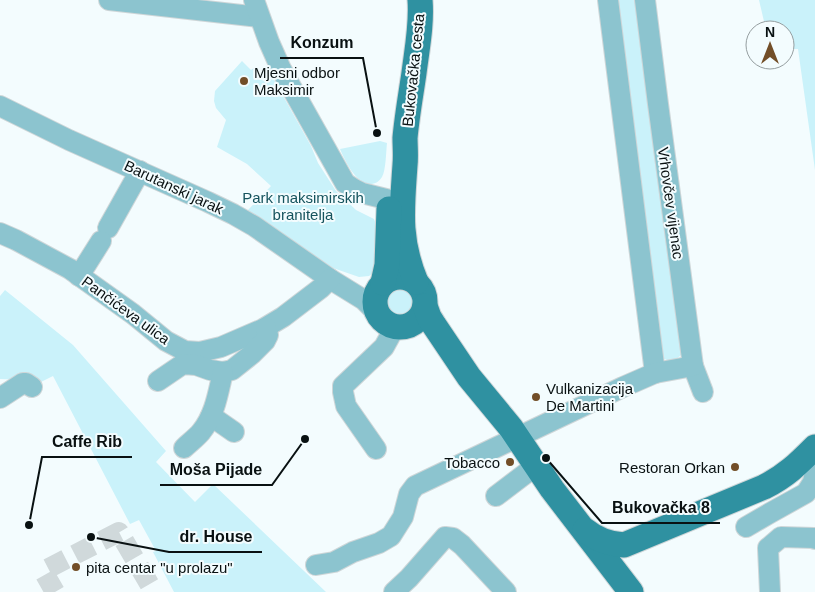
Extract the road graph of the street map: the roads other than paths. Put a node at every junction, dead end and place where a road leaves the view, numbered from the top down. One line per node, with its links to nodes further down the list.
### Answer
1 (109, 0): 5 (street)
2 (420, 0): 8 (main road, Bukovačka cesta)
3 (608, 0): 19 (street)
4 (645, 0): 17 (street, Vrhovčev vijenac)
5 (257, 8): 8 (street)
6 (0, 106): 7 (street, Barutanski jarak)
7 (140, 171): 10 (street); 11 (street, Barutanski jarak)
8 (393, 211): 12 (main road, Bukovačka cesta); 13 (main road, Bukovačka cesta)
9 (0, 233): 10 (street, Pančićeva ulica)
10 (79, 276): 16 (street, Pančićeva ulica)
11 (334, 282): 13 (street, Barutanski jarak); 15 (street, Barutanski jarak); 16 (street, Pančićeva ulica)
12 (416, 282): 13 (main road); 14 (main road)
13 (383, 284): 15 (main road)
14 (426, 306): 15 (main road); 20 (main road)
15 (391, 322): 20 (main road); 29 (street)
16 (266, 328): 18 (street)
17 (693, 366): 19 (street); 23 (street, Vrhovčev vijenac)
18 (223, 372): 21 (street); 25 (street)
19 (655, 373): 27 (street)
20 (469, 377): 27 (main road)
21 (158, 381)
22 (32, 386): 24 (street)
23 (703, 392)
24 (0, 398)
25 (211, 416): 26 (street); 28 (street)
26 (234, 432)
27 (518, 437): 31 (main road); 37 (street)
28 (184, 448)
29 (376, 449)
30 (813, 461): 34 (street); 36 (main road)
31 (537, 467): 32 (street); 33 (main road)
32 (496, 496)
33 (578, 523): 36 (main road); 38 (main road)
34 (746, 527)
35 (815, 539): 41 (street)
36 (624, 545): 38 (main road)
37 (316, 565)
38 (625, 584)
39 (394, 592): 40 (street)
40 (506, 592)
41 (770, 592)

